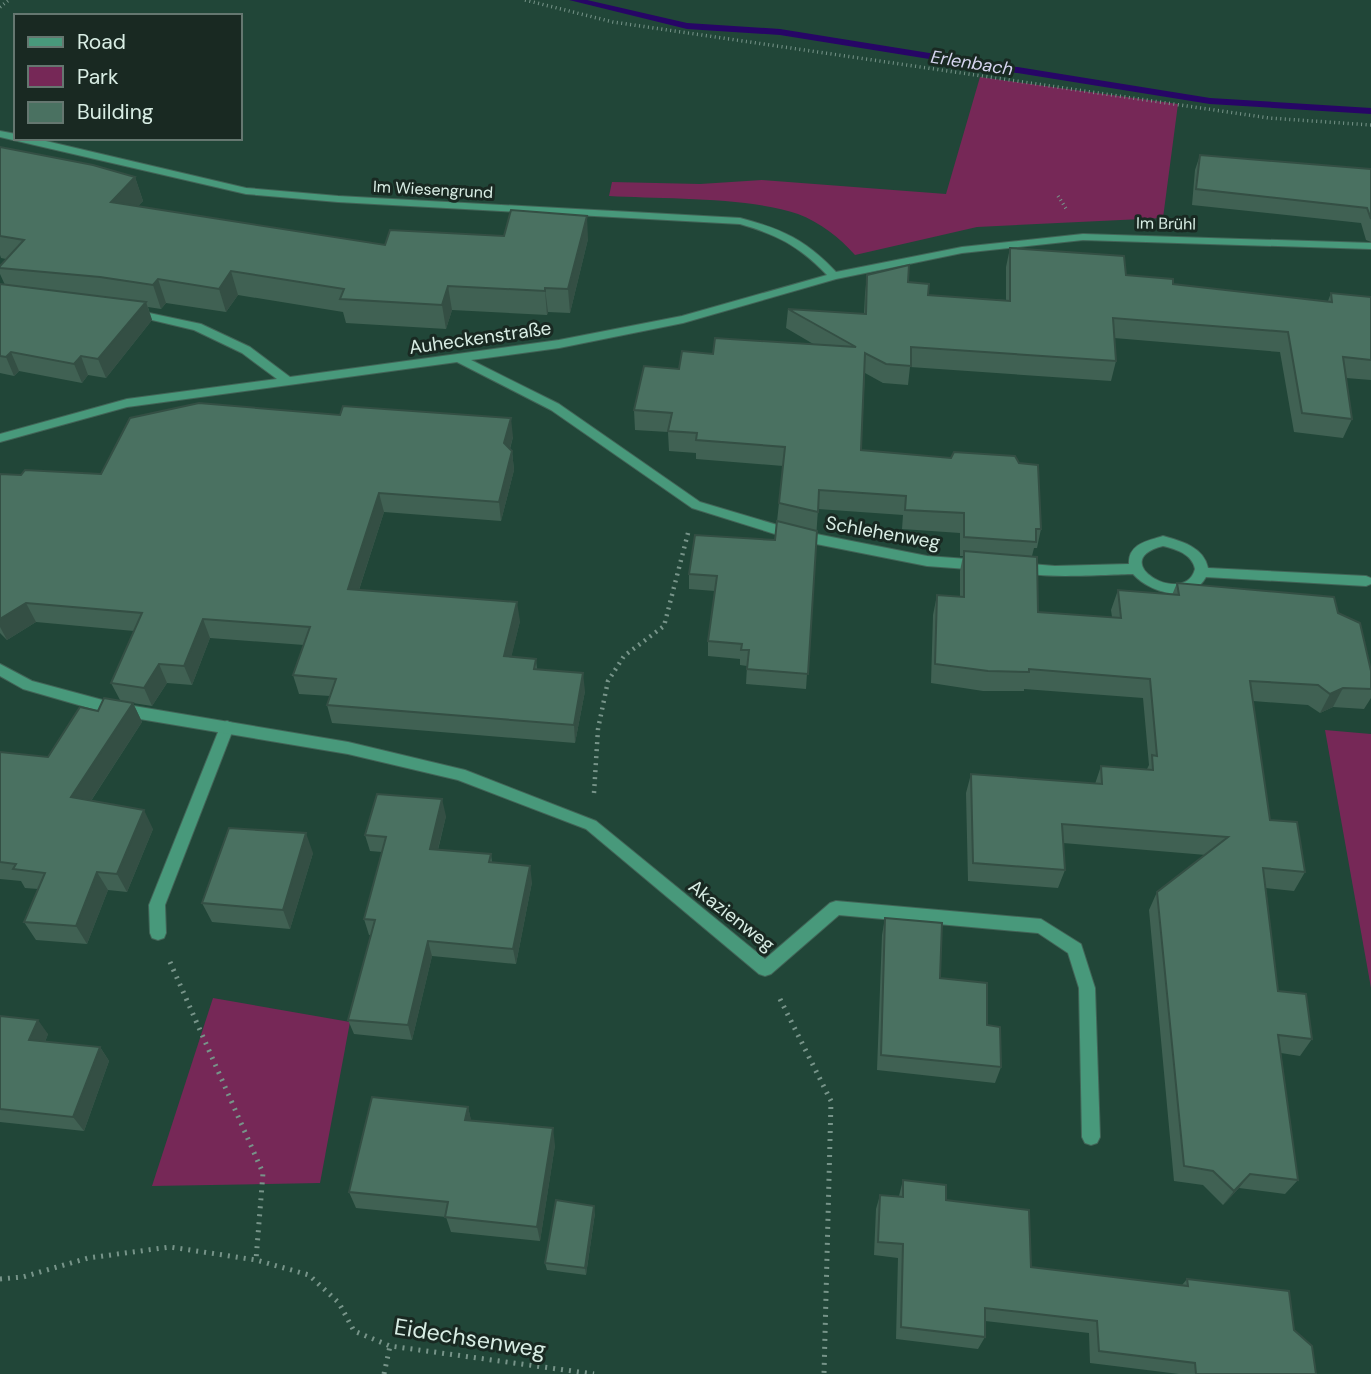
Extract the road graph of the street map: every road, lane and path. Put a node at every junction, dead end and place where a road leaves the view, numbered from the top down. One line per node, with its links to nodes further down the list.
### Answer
1 (9, 0): 3 (path)
2 (525, 0): 4 (path)
3 (0, 7)
4 (1371, 125)
5 (27, 140): 8 (street, Im Wiesengrund)
6 (1371, 246): 7 (street, Im Brühl)
7 (962, 250): 8 (street, Auheckenstraße)
8 (834, 276): 10 (street, Auheckenstraße)
9 (117, 310): 11 (street)
10 (461, 359): 11 (street, Auheckenstraße); 13 (street, Schlehenweg)
11 (288, 380): 12 (street, Auheckenstraße)
12 (0, 438)
13 (696, 505): 14 (street, Schlehenweg); 19 (path)
14 (1135, 569): 15 (street); 15 (street)
15 (1202, 572): 16 (street)
16 (1366, 581)
17 (0, 668): 18 (street, Akazienweg)
18 (227, 727): 19 (street, Akazienweg); 20 (street)
19 (592, 825): 21 (street, Akazienweg)
20 (158, 933): 23 (path)
21 (765, 969): 22 (street, Akazienweg); 28 (path)
22 (1091, 1137)
23 (256, 1260): 24 (path, Eidechsenweg); 25 (path, Eidechsenweg)
24 (0, 1279)
25 (390, 1346): 26 (path); 27 (path, Eidechsenweg)
26 (383, 1374)
27 (594, 1374)
28 (824, 1374)

